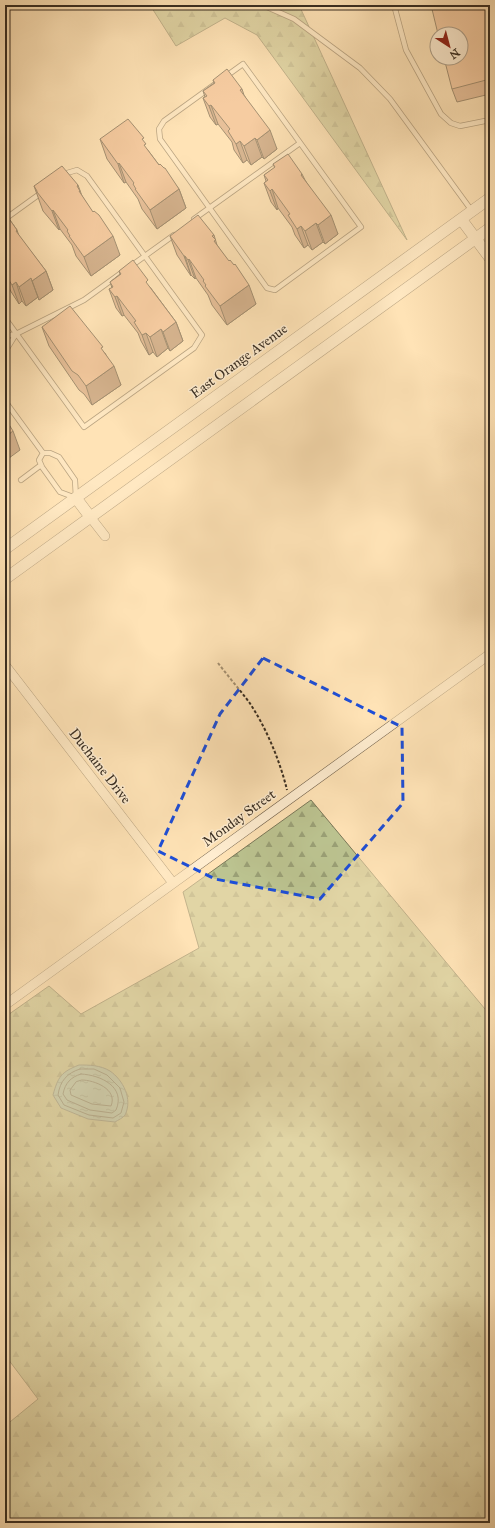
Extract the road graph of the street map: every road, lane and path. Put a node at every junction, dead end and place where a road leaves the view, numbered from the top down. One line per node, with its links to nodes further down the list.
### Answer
1 (266, 5): 9 (lane)
2 (394, 5): 3 (lane)
3 (490, 120)
4 (300, 143): 8 (lane); 8 (lane); 8 (lane)
5 (61, 178): 16 (lane)
6 (42, 191): 10 (lane)
7 (490, 198): 9 (street, East Orange Avenue)
8 (209, 208): 12 (lane)
9 (472, 211): 11 (street, East Orange Avenue)
10 (5, 219)
11 (461, 219): 15 (street); 26 (street, East Orange Avenue)
12 (192, 221)
13 (490, 228): 15 (street)
14 (180, 230): 16 (lane)
15 (475, 238): 17 (street); 27 (street)
16 (144, 256): 19 (lane); 19 (lane)
17 (490, 258)
18 (5, 318): 19 (lane)
19 (16, 334): 20 (lane); 21 (lane)
20 (5, 336)
21 (5, 350)
22 (5, 401): 23 (lane)
23 (43, 453): 24 (lane); 26 (lane)
24 (41, 465): 25 (lane); 26 (lane)
25 (21, 480)
26 (76, 498): 27 (street); 29 (street, East Orange Avenue)
27 (91, 518): 28 (street); 30 (street)
28 (105, 536)
29 (5, 549)
30 (5, 579)
31 (490, 654): 34 (street, Monday Street)
32 (218, 663): 34 (path)
33 (5, 665): 35 (street, Duchaine Drive)
34 (289, 799): 35 (street, Monday Street)
35 (173, 884): 36 (street, Monday Street)
36 (5, 1005)

